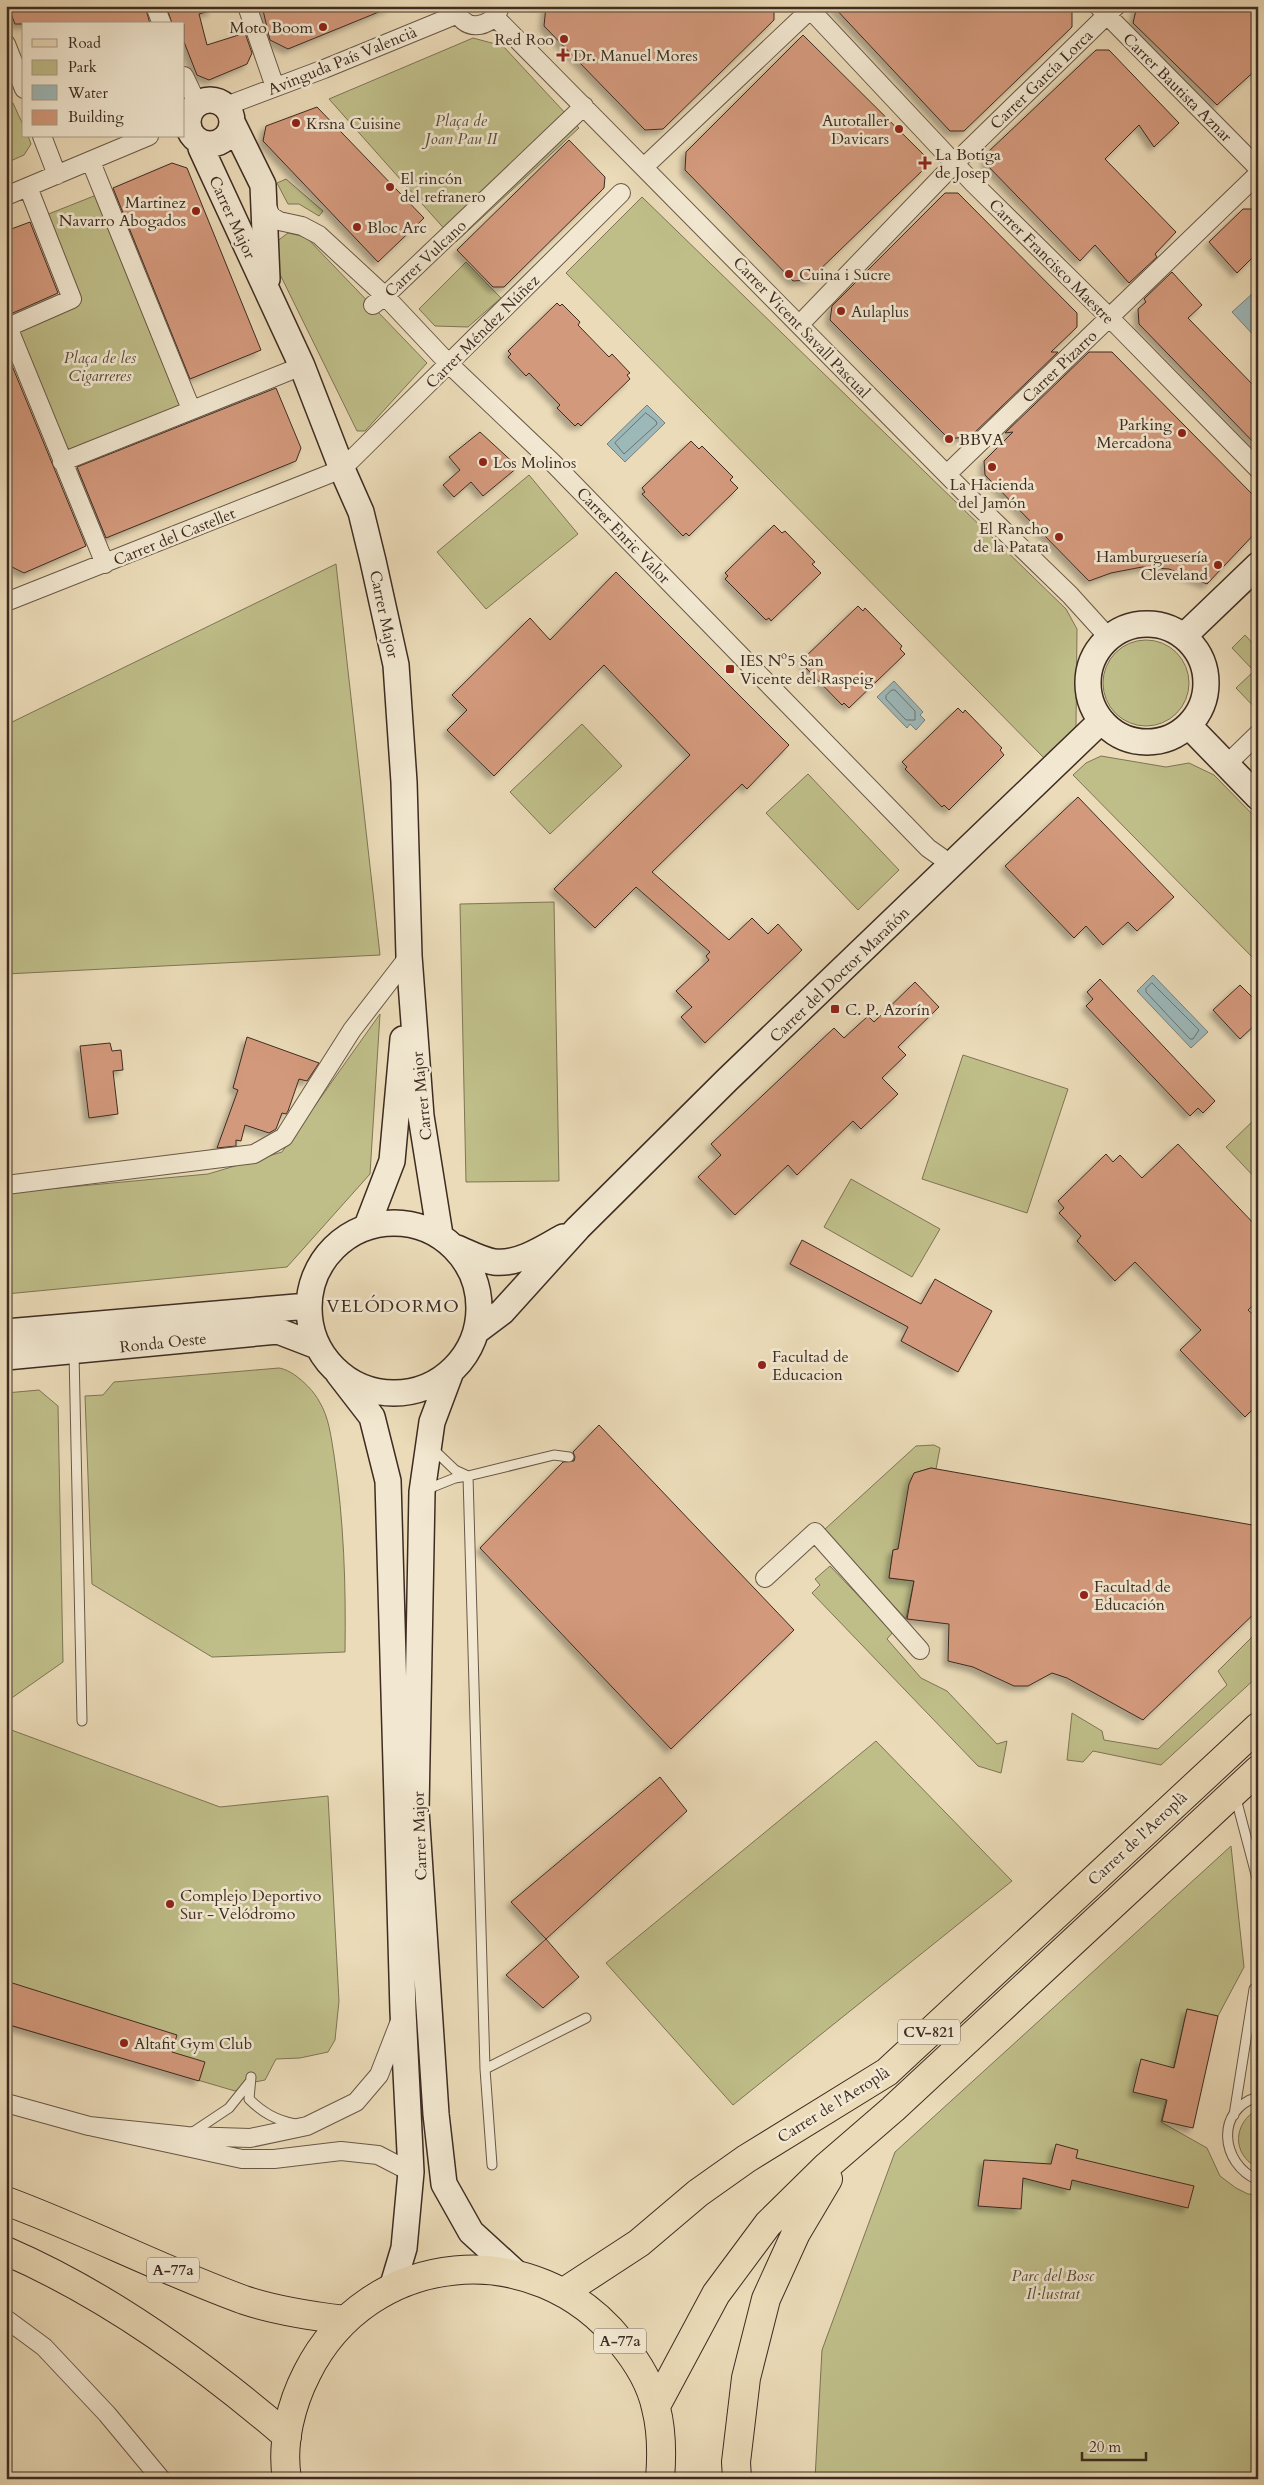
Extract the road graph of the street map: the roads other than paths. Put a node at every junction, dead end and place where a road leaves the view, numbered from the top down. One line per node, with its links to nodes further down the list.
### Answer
1 (155, 6): 7 (street)
2 (247, 6): 11 (street)
3 (811, 7): 19 (street, Carrer Francisco Maestre); 20 (street)
4 (1107, 9): 19 (street, Carrer García Lorca); 21 (street, Carrer Bautista Aznar)
5 (457, 10): 6 (street); 11 (street, Avinguda País Valencià)
6 (498, 12): 12 (street, Carrer Vicent Savall Pascual)
7 (161, 22)
8 (6, 44): 9 (street)
9 (22, 84)
10 (185, 84): 13 (street)
11 (275, 87): 14 (street, Avinguda País Valencià)
12 (584, 106): 20 (street, Carrer Vicent Savall Pascual); 29 (street, Carrer Vulcano)
13 (189, 114): 14 (street); 17 (street)
14 (229, 114): 17 (street); 27 (street, Carrer Major)
15 (43, 138): 23 (street)
16 (145, 138): 18 (street)
17 (201, 143): 28 (street, Carrer Major)
18 (91, 162): 23 (street); 35 (street)
19 (955, 163): 30 (street, Carrer Francisco Maestre); 31 (street, Carrer García Lorca)
20 (644, 167): 31 (street, Carrer Vicent Savall Pascual)
21 (1258, 168)
22 (1258, 174): 30 (street, Carrer Pizarro)
23 (58, 175): 24 (street)
24 (28, 187): 26 (street); 32 (street)
25 (621, 193): 33 (street, Carrer Méndez Núñez)
26 (6, 196)
27 (264, 202): 28 (street, Carrer Major); 29 (street, Carrer Enric Valor)
28 (268, 291): 34 (street, Carrer Major)
29 (379, 301): 33 (street, Carrer Enric Valor)
30 (1109, 317): 38 (street, Carrer Francisco Maestre); 39 (street, Carrer Pizarro)
31 (800, 324): 39 (street, Carrer Vicent Savall Pascual)
32 (7, 328): 36 (street)
33 (448, 364): 37 (street, Carrer Méndez Núñez); 50 (street, Carrer Enric Valor)
34 (302, 366): 35 (street); 37 (street, Carrer Major)
35 (191, 409): 36 (street)
36 (62, 462): 40 (street)
37 (342, 469): 40 (street, Carrer del Castellet); 51 (street, Carrer Major)
38 (1258, 469)
39 (947, 474): 44 (street, Carrer Vicent Savall Pascual)
40 (105, 564): 42 (street, Carrer del Castellet)
41 (1258, 565): 43 (street)
42 (6, 602)
43 (1184, 636): 44 (street); 46 (street)
44 (1109, 638): 45 (street)
45 (1101, 721): 46 (street); 50 (street, Carrer del Doctor Marañón)
46 (1189, 726): 48 (street)
47 (1258, 734): 48 (street)
48 (1225, 766): 49 (street)
49 (1258, 797)
50 (952, 865): 54 (street, Carrer del Doctor Marañón)
51 (409, 956): 52 (street); 53 (street, Carrer Major); 55 (street, Carrer Major)
52 (6, 1185)
53 (367, 1226): 55 (street); 56 (street)
54 (578, 1228): 55 (street); 57 (street)
55 (449, 1242): 57 (street)
56 (308, 1306): 58 (street, Ronda Oeste); 59 (street)
57 (478, 1330): 63 (street)
58 (6, 1332)
59 (317, 1346): 60 (street, Ronda Oeste); 62 (street)
60 (74, 1350): 61 (street, Ronda Oeste); 70 (lane)
61 (6, 1357)
62 (338, 1373): 63 (street); 77 (street, Carrer Major)
63 (450, 1374): 64 (street, Carrer Major)
64 (428, 1445): 66 (lane); 67 (street, Carrer Major)
65 (568, 1457): 66 (lane)
66 (468, 1476): 67 (lane); 79 (lane)
67 (422, 1492): 92 (street, Carrer Major)
68 (765, 1578): 69 (street)
69 (920, 1650)
70 (82, 1721)
71 (1258, 1727): 94 (main road, Carrer de l'Aeroplà / CV-821)
72 (1258, 1770): 73 (main road, Carrer de l'Aeroplà / CV-821)
73 (1234, 1792): 74 (lane); 82 (main road, Carrer de l'Aeroplà / CV-821)
74 (1254, 1851): 75 (lane)
75 (1258, 1882)
76 (1258, 1986): 83 (lane)
77 (403, 2011): 85 (street); 88 (street, Carrer Major)
78 (586, 2018): 79 (lane)
79 (485, 2069): 87 (lane)
80 (1258, 2097): 83 (lane)
81 (6, 2103): 84 (street)
82 (893, 2109): 97 (main road, Carrer de l'Aeroplà / CV-821); 102 (main road)
83 (1234, 2114): 89 (lane)
84 (88, 2126): 86 (street); 88 (street)
85 (308, 2126): 86 (street); 86 (lane)
86 (187, 2136)
87 (492, 2165)
88 (411, 2172): 93 (street, Carrer Major)
89 (1258, 2180)
90 (6, 2201): 96 (main road, A-77a)
91 (6, 2251): 98 (main road)
92 (517, 2274): 93 (main road, A-77a); 94 (main road, A-77a)
93 (392, 2288): 96 (main road, A-77a)
94 (564, 2292): 97 (main road, A-77a)
95 (6, 2319): 100 (street)
96 (345, 2320): 98 (main road, A-77a)
97 (656, 2406): 101 (main road, A-77a)
98 (287, 2436): 99 (main road, A-77a)
99 (286, 2476)
100 (161, 2479)
101 (660, 2479)
102 (737, 2479)

